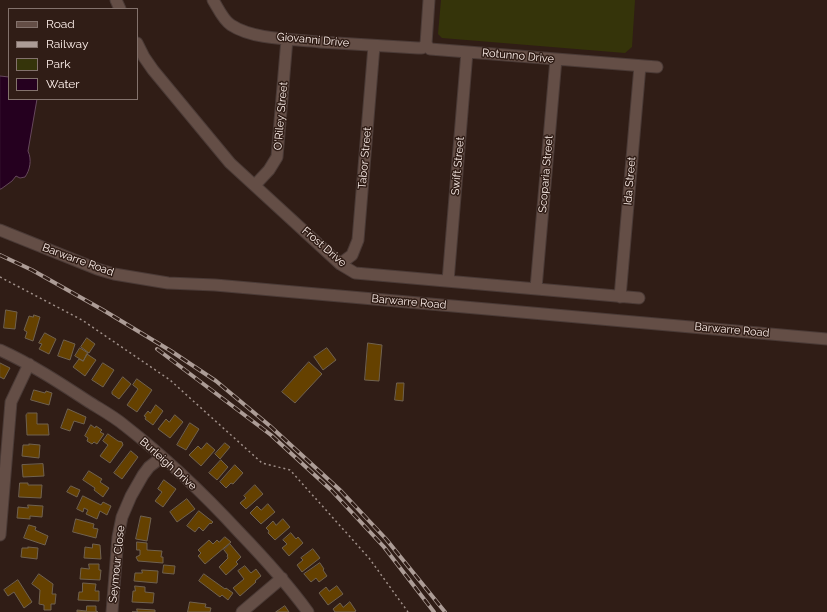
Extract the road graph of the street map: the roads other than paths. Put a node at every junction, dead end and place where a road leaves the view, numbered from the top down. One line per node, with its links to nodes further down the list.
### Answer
1 (213, 0): 3 (street, Giovanni Drive)
2 (429, 0): 4 (street)
3 (287, 39): 6 (street, Giovanni Drive); 11 (street, O'Riley Street)
4 (426, 44): 6 (street, Giovanni Drive); 7 (street, Rotunno Drive)
5 (138, 45): 11 (street, Frost Drive)
6 (374, 46): 13 (street, Tabor Street)
7 (467, 52): 8 (street, Rotunno Drive); 14 (street, Swift Street)
8 (556, 60): 9 (street, Rotunno Drive); 15 (street, Scoparia Street)
9 (640, 66): 10 (street, Rotunno Drive); 16 (street, Ida Street)
10 (657, 67)
11 (255, 185): 13 (street, Frost Drive)
12 (0, 230): 18 (street, Barwarre Road)
13 (340, 264): 14 (street, Frost Drive)
14 (448, 281): 15 (street, Frost Drive)
15 (536, 288): 16 (street, Frost Drive)
16 (620, 297): 17 (street, Frost Drive)
17 (639, 298)
18 (827, 339)
19 (0, 350): 20 (street, Burleigh Drive)
20 (29, 364): 21 (street, Burleigh Drive); 22 (street)
21 (162, 457): 23 (street, Burleigh Drive); 24 (street, Seymour Close)
22 (0, 535)
23 (282, 578): 25 (street); 26 (street, Burleigh Drive)
24 (112, 612)
25 (242, 612)
26 (308, 612)

